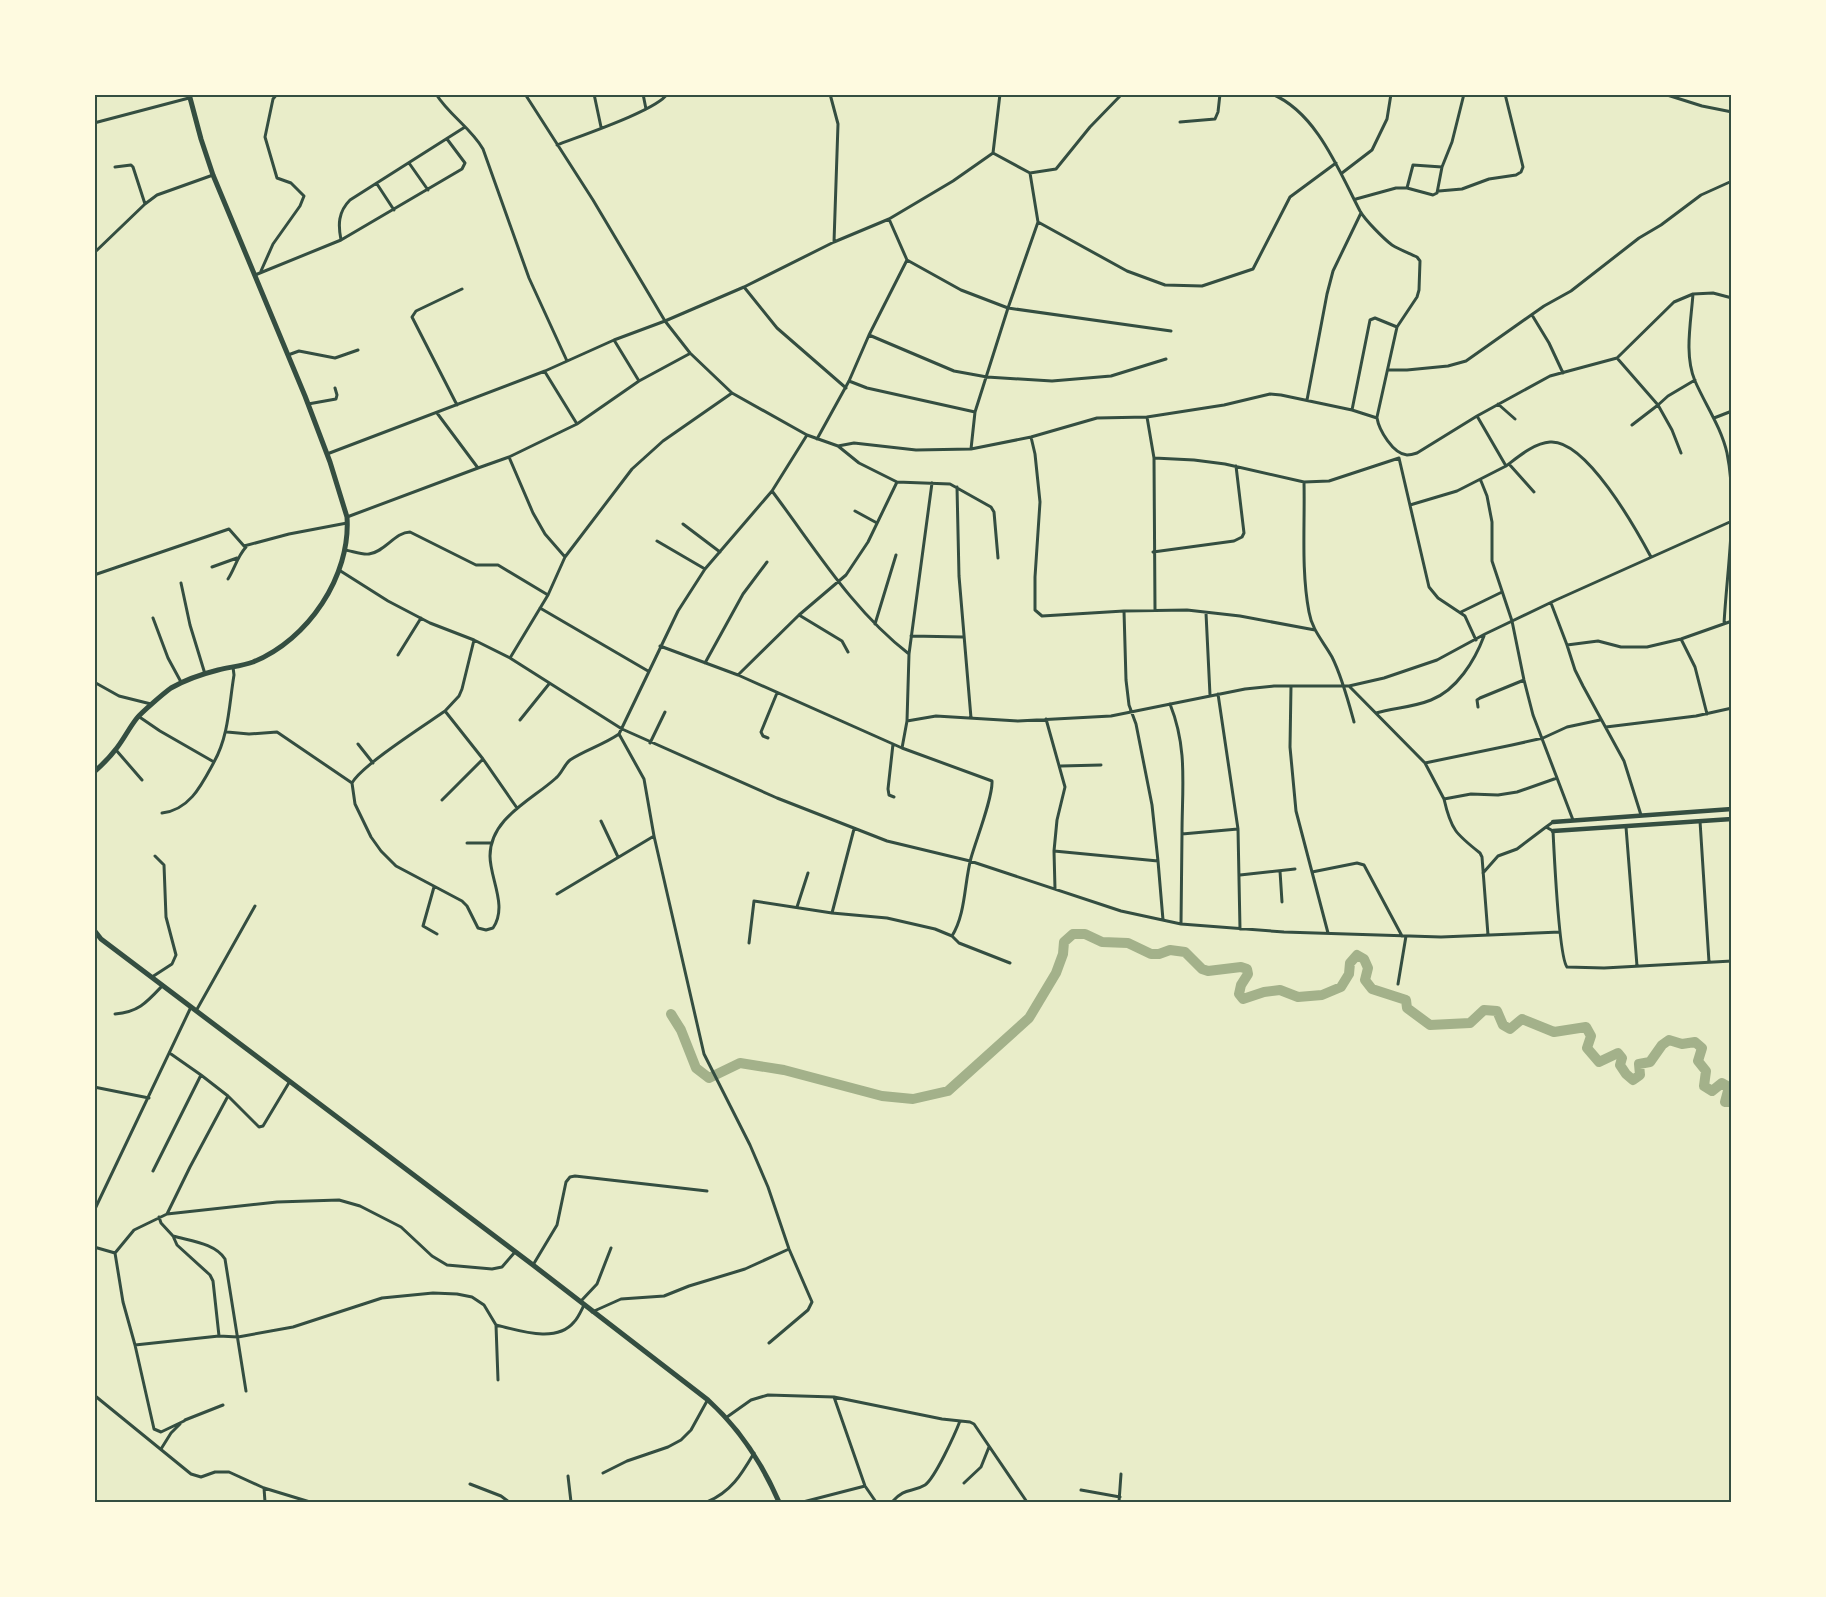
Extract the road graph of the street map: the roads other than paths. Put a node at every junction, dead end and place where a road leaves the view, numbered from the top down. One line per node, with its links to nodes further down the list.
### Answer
1 (277, 94): 48 (street)
2 (436, 94): 22 (street)
3 (525, 94): 24 (street)
4 (594, 94): 21 (street)
5 (643, 94): 17 (street)
6 (667, 94): 17 (street)
7 (830, 94): 45 (street)
8 (1000, 94): 25 (street)
9 (1122, 94): 30 (street)
10 (1220, 94): 19 (street)
11 (1272, 94): 26 (street)
12 (1391, 94): 31 (street)
13 (1464, 94): 29 (street)
14 (1505, 94): 37 (street)
15 (1664, 94): 18 (street)
16 (189, 96): 20 (street); 32 (highway)
17 (646, 110): 21 (street)
18 (1731, 112)
19 (1180, 122)
20 (94, 123)
21 (601, 127): 24 (street)
22 (465, 128): 23 (street); 65 (street)
23 (447, 139): 27 (street); 36 (street)
24 (557, 145): 55 (street)
25 (993, 153): 30 (street); 42 (street)
26 (1336, 162): 31 (street); 43 (street)
27 (409, 163): 34 (street); 36 (street)
28 (115, 167): 39 (street)
29 (1442, 167): 35 (street); 37 (street)
30 (1030, 173): 43 (street)
31 (1342, 173): 38 (street)
32 (213, 174): 39 (street); 48 (highway)
33 (1731, 181): 54 (street)
34 (376, 184): 40 (street); 44 (street)
35 (1407, 188): 37 (street); 38 (street)
36 (428, 190): 40 (street)
37 (1439, 191)
38 (1356, 199): 41 (street)
39 (145, 204): 46 (street)
40 (394, 210): 44 (street)
41 (1361, 213): 56 (street); 76 (street)
42 (889, 219): 45 (street); 47 (street)
43 (1038, 222): 53 (street)
44 (341, 240): 48 (street)
45 (834, 242): 49 (street)
46 (94, 253)
47 (907, 260): 53 (street); 58 (street)
48 (257, 274): 62 (highway)
49 (744, 286): 55 (street); 74 (street)
50 (462, 289): 79 (street)
51 (1693, 294): 52 (street); 63 (street); 70 (street)
52 (1731, 298)
53 (1008, 309): 57 (street); 69 (street)
54 (1532, 315): 66 (street); 68 (street)
55 (665, 321): 59 (street); 61 (street)
56 (1397, 327): 66 (street); 81 (street)
57 (1171, 331)
58 (869, 336): 69 (street); 72 (street)
59 (614, 340): 65 (street); 71 (street)
60 (358, 350): 62 (street)
61 (690, 353): 71 (street); 75 (street)
62 (288, 355): 77 (highway)
63 (1617, 358): 68 (street); 80 (street)
64 (1166, 359): 69 (street)
65 (567, 362): 67 (street)
66 (1388, 370): 87 (street)
67 (545, 371): 79 (street); 90 (street)
68 (1563, 373): 78 (street)
69 (987, 377): 83 (street)
70 (1695, 380): 80 (street); 88 (street)
71 (639, 381): 90 (street)
72 (849, 381): 74 (street); 83 (street)
73 (335, 388): 77 (street)
74 (846, 388): 94 (street)
75 (732, 393): 92 (street); 126 (street)
76 (1307, 400): 81 (street); 86 (street)
77 (308, 404): 99 (highway)
78 (1498, 404): 85 (street); 89 (street)
79 (457, 405): 84 (street)
80 (1658, 405): 91 (street); 98 (street)
81 (1352, 410): 87 (street)
82 (1731, 411): 88 (street)
83 (975, 412): 96 (street)
84 (437, 413): 99 (street); 105 (street)
85 (1477, 416): 97 (street); 103 (street)
86 (1147, 417): 93 (street); 101 (street)
87 (1377, 418): 97 (street)
88 (1714, 418): 116 (street)
89 (1515, 419)
90 (577, 424): 100 (street)
91 (1632, 425)
92 (807, 435): 94 (street); 111 (street)
93 (1031, 437): 96 (street); 143 (street)
94 (817, 439): 95 (street)
95 (838, 446): 96 (street); 107 (street)
96 (971, 449)
97 (1401, 453): 102 (street)
98 (1681, 453)
99 (327, 454): 115 (highway)
100 (509, 457): 105 (street); 126 (street)
101 (1154, 458): 104 (street); 124 (street)
102 (1399, 458): 109 (street); 113 (street)
103 (1507, 465): 106 (street); 112 (street); 127 (street)
104 (1236, 466): 109 (street); 124 (street)
105 (477, 468): 115 (street)
106 (1481, 481): 113 (street); 138 (street)
107 (897, 482): 108 (street); 117 (street)
108 (932, 483): 110 (street); 155 (street)
109 (1304, 483): 153 (street)
110 (957, 487): 129 (street); 156 (street)
111 (772, 491): 123 (street); 136 (street)
112 (1534, 492)
113 (1410, 505): 145 (street)
114 (855, 511): 117 (street)
115 (347, 520): 121 (street); 122 (highway)
116 (1731, 521): 119 (street); 127 (street)
117 (877, 523): 136 (street)
118 (683, 524): 123 (street)
119 (1731, 535): 152 (street)
120 (657, 542): 133 (street)
121 (247, 546): 128 (street); 134 (street)
122 (343, 550): 132 (highway); 139 (street)
123 (720, 552): 133 (street)
124 (1154, 552): 142 (street)
125 (896, 555): 151 (street)
126 (565, 557): 139 (street)
127 (1651, 557): 140 (street)
128 (237, 558): 131 (street); 135 (street)
129 (998, 558)
130 (767, 562): 166 (street)
131 (212, 567)
132 (338, 569): 148 (street); 167 (highway)
133 (705, 569): 161 (street)
134 (94, 575)
135 (228, 579)
136 (838, 582): 146 (street); 151 (street)
137 (181, 583): 169 (street)
138 (1502, 592): 145 (street); 149 (street)
139 (548, 595): 141 (street)
140 (1551, 603): 149 (street); 160 (street)
141 (540, 609): 165 (street); 168 (street)
142 (1155, 610): 143 (street); 144 (street)
143 (1124, 611): 186 (street)
144 (1206, 612): 153 (street); 180 (street)
145 (1461, 612): 159 (street)
146 (799, 615): 162 (street); 170 (street)
147 (153, 618): 173 (street)
148 (421, 618): 158 (street); 164 (street)
149 (1512, 621): 154 (street); 171 (street)
150 (1731, 621): 152 (street)
151 (875, 624): 163 (street)
152 (1724, 624): 157 (street)
153 (1315, 630): 176 (street)
154 (1485, 634): 159 (street); 188 (street)
155 (911, 636): 156 (street); 163 (street)
156 (963, 637): 191 (street)
157 (1681, 639): 160 (street); 189 (street)
158 (474, 640): 165 (street); 185 (street)
159 (1476, 640): 177 (street)
160 (1567, 645): 194 (street)
161 (660, 646): 166 (street); 168 (street)
162 (848, 652)
163 (909, 654): 195 (street)
164 (398, 655)
165 (510, 658): 174 (street)
166 (705, 663): 170 (street)
167 (233, 667): 169 (highway); 199 (street)
168 (648, 671): 198 (street)
169 (206, 674): 173 (highway)
170 (738, 675): 178 (street)
171 (1524, 680): 183 (street); 202 (street)
172 (94, 682): 181 (street)
173 (182, 683): 181 (highway)
174 (549, 684): 193 (street); 198 (street)
175 (1291, 686): 176 (street); 179 (street); 246 (street)
176 (1344, 686): 177 (street); 196 (street)
177 (1349, 686): 188 (street)
178 (777, 693): 201 (street); 205 (street)
179 (1218, 694): 180 (street); 233 (street)
180 (1210, 695): 182 (street)
181 (153, 704): 190 (highway)
182 (1170, 704): 186 (street); 235 (street)
183 (1478, 707)
184 (1731, 708): 189 (street)
185 (445, 711): 208 (street); 210 (street)
186 (1131, 711): 192 (street); 243 (street)
187 (665, 712): 203 (street)
188 (1376, 713): 211 (street)
189 (1707, 714): 197 (street)
190 (138, 716): 207 (highway); 209 (street)
191 (971, 718): 192 (street); 195 (street)
192 (1046, 718): 213 (street)
193 (520, 720)
194 (1600, 720): 197 (street); 202 (street)
195 (907, 721): 206 (street)
196 (1354, 722)
197 (1606, 728): 224 (street)
198 (622, 729): 200 (street); 203 (street)
199 (227, 732): 209 (street); 217 (street)
200 (619, 734): 221 (street); 236 (street)
201 (768, 738)
202 (1543, 738): 211 (street); 215 (street)
203 (650, 743): 232 (street)
204 (358, 744): 210 (street)
205 (893, 744): 206 (street); 218 (street)
206 (902, 748): 242 (street)
207 (116, 749): 214 (highway); 216 (street)
208 (483, 759): 220 (street); 221 (street)
209 (214, 762): 223 (street)
210 (373, 763): 217 (street)
211 (1425, 763): 219 (street)
212 (1101, 765): 213 (street)
213 (1061, 766): 239 (street)
214 (94, 772)
215 (1558, 778): 219 (street); 226 (street)
216 (142, 780)
217 (352, 783): 250 (street)
218 (894, 797)
219 (1444, 799): 248 (street)
220 (442, 800)
221 (517, 808): 238 (street)
222 (1731, 809): 224 (street)
223 (162, 813)
224 (1641, 815): 226 (street)
225 (1731, 819): 228 (street)
226 (1573, 820): 229 (street)
227 (601, 821): 241 (street)
228 (1700, 821): 231 (street); 269 (street)
229 (1553, 822): 230 (street)
230 (1546, 827): 234 (street); 248 (street)
231 (1626, 827): 234 (street); 271 (street)
232 (854, 829): 242 (street); 256 (street)
233 (1238, 829): 235 (street); 249 (street)
234 (1553, 831): 261 (street)
235 (1182, 834): 258 (street)
236 (654, 836): 241 (street); 291 (street)
237 (467, 843): 238 (street)
238 (491, 843): 250 (street)
239 (1054, 851): 243 (street); 251 (street)
240 (155, 856): 272 (street)
241 (618, 857): 252 (street)
242 (970, 861): 251 (street); 265 (street)
243 (1158, 861): 257 (street)
244 (1295, 869): 245 (street)
245 (1280, 870): 249 (street); 253 (street)
246 (1312, 872): 262 (street); 266 (street)
247 (808, 873): 255 (street)
248 (1483, 873): 264 (street)
249 (1240, 875): 259 (street)
250 (434, 887): 263 (street)
251 (1055, 889): 257 (street)
252 (557, 894)
253 (1282, 902)
254 (255, 906): 275 (street)
255 (797, 907): 256 (street); 267 (street)
256 (832, 913): 265 (street)
257 (1163, 920): 258 (street)
258 (1181, 924): 259 (street)
259 (1240, 929): 262 (street)
260 (94, 930): 272 (highway)
261 (1560, 932): 264 (street); 271 (street)
262 (1328, 933): 266 (street)
263 (437, 934)
264 (1488, 935): 266 (street)
265 (952, 936): 270 (street)
266 (1404, 936): 273 (street)
267 (749, 943)
268 (1731, 961): 269 (street)
269 (1709, 962): 271 (street)
270 (1010, 963)
271 (1637, 966)
272 (152, 977): 274 (highway)
273 (1398, 984)
274 (163, 986): 275 (highway); 276 (street)
275 (194, 1009): 277 (street); 279 (highway)
276 (115, 1014)
277 (171, 1054): 278 (street); 282 (street)
278 (201, 1075): 281 (street); 283 (street)
279 (290, 1081): 281 (street); 292 (highway)
280 (94, 1087): 282 (street)
281 (228, 1096): 286 (street)
282 (148, 1098): 285 (street)
283 (153, 1171)
284 (707, 1191): 294 (street)
285 (94, 1211)
286 (167, 1214): 287 (street); 292 (street)
287 (159, 1217): 288 (street); 293 (street)
288 (173, 1236): 298 (street); 299 (street)
289 (94, 1247): 293 (street)
290 (611, 1248): 295 (street)
291 (789, 1249): 296 (street); 300 (street)
292 (515, 1252): 294 (highway)
293 (115, 1253): 301 (street)
294 (533, 1265): 295 (highway)
295 (582, 1304): 296 (highway); 297 (street)
296 (592, 1312): 306 (highway)
297 (496, 1325): 299 (street); 302 (street)
298 (219, 1336): 299 (street); 301 (street)
299 (238, 1337): 303 (street)
300 (769, 1343)
301 (135, 1345): 309 (street)
302 (498, 1380)
303 (246, 1391)
304 (94, 1395): 312 (street)
305 (834, 1397): 308 (street); 310 (street); 319 (street)
306 (708, 1400): 308 (highway); 314 (street)
307 (223, 1405): 309 (street)
308 (727, 1418): 313 (highway)
309 (184, 1420): 312 (street)
310 (960, 1421): 311 (street); 331 (street)
311 (989, 1447): 318 (street); 332 (street)
312 (161, 1449): 320 (street)
313 (754, 1453): 327 (street); 328 (highway)
314 (603, 1473)
315 (1121, 1474): 322 (street)
316 (568, 1476): 326 (street)
317 (470, 1484): 325 (street)
318 (964, 1484)
319 (865, 1486): 329 (street); 330 (street)
320 (264, 1488): 323 (street); 324 (street)
321 (1081, 1490): 322 (street)
322 (1120, 1497): 333 (street)
323 (265, 1503)
324 (310, 1503)
325 (509, 1503)
326 (571, 1503)
327 (707, 1503)
328 (779, 1503)
329 (803, 1503)
330 (876, 1503)
331 (892, 1503)
332 (1027, 1503)
333 (1119, 1503)

